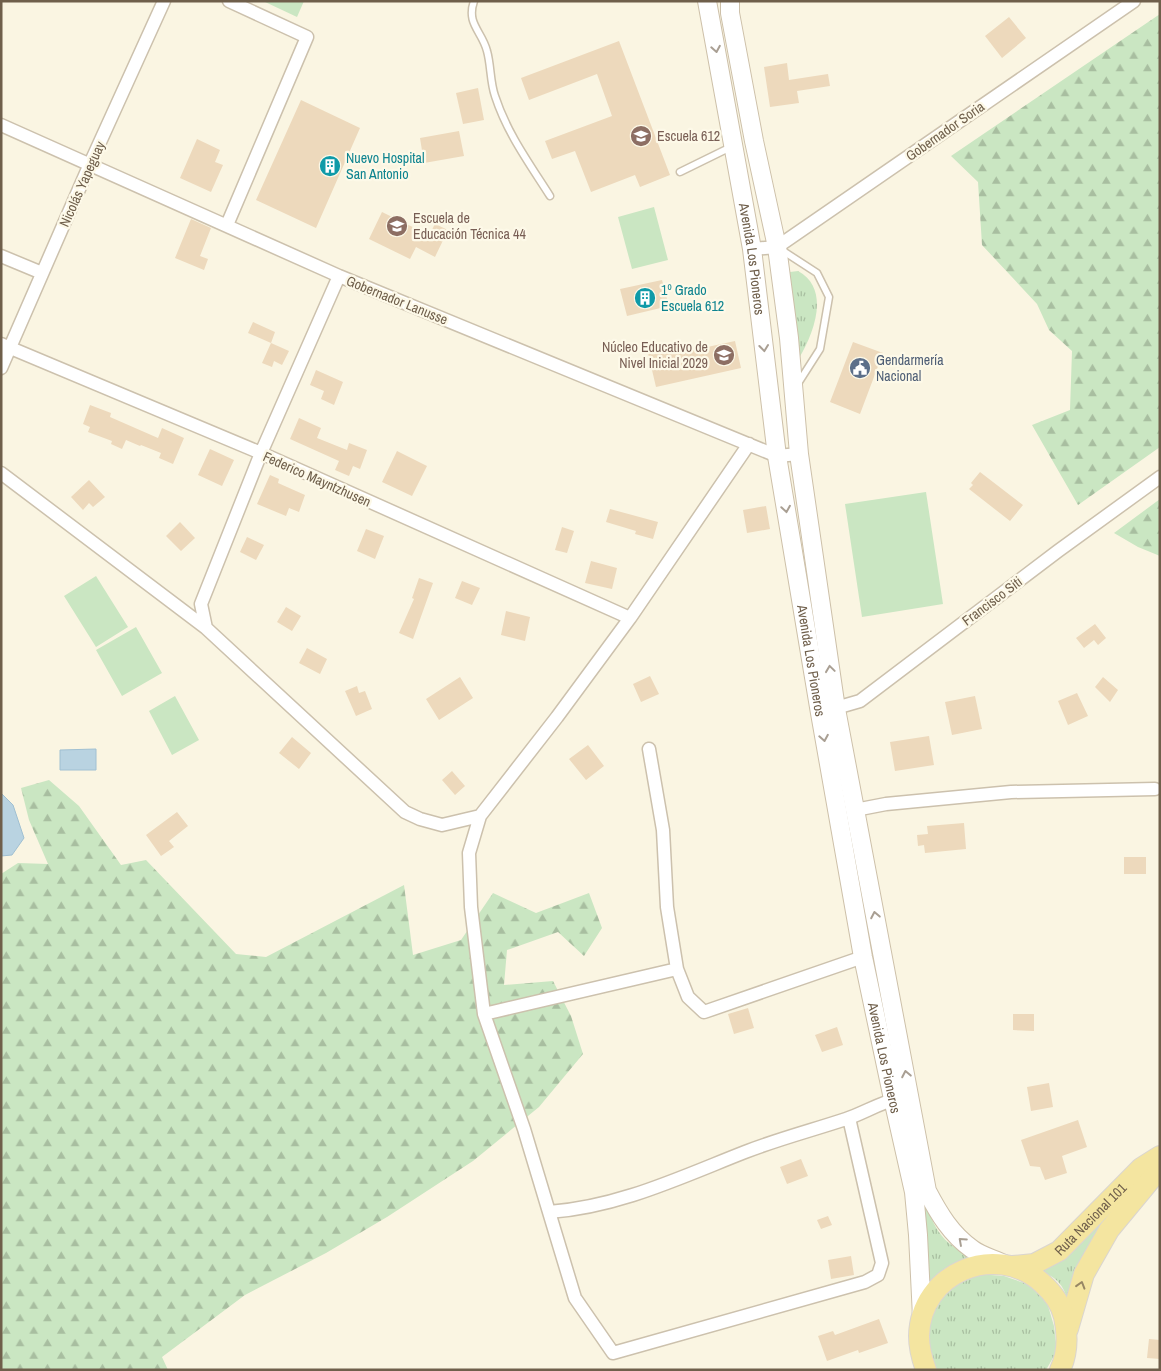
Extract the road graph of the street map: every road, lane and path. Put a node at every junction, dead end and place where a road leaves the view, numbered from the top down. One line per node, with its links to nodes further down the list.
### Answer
1 (164, 1): 9 (street, Nicolás Yapeguay)
2 (229, 1): 12 (street)
3 (474, 1): 11 (lane)
4 (707, 1): 8 (main road, Avenida Los Pioneros, one-way to 8)
5 (730, 1): 13 (main road, Avenida Los Pioneros)
6 (1134, 1): 13 (street, Gobernador Soria)
7 (1, 125): 9 (street, Gobernador Lanusse)
8 (733, 146): 10 (lane); 14 (main road, Avenida Los Pioneros)
9 (90, 164): 12 (street, Gobernador Lanusse); 16 (street, Nicolás Yapeguay)
10 (680, 172)
11 (550, 196)
12 (227, 225): 17 (street, Gobernador Lanusse)
13 (777, 247): 14 (street, Gobernador Soria); 20 (main road, Avenida Los Pioneros); 20 (lane)
14 (752, 249): 24 (main road, Avenida Los Pioneros, one-way to 24)
15 (1, 256): 16 (street)
16 (42, 273): 18 (street, Nicolás Yapeguay)
17 (339, 276): 21 (street, Gobernador Lanusse); 22 (street)
18 (5, 346): 19 (street, Nicolás Yapeguay); 22 (street, Federico Mayntzhusen)
19 (1, 368)
20 (793, 390): 23 (main road, Avenida Los Pioneros)
21 (749, 444): 24 (street, Gobernador Lanusse); 27 (street)
22 (260, 453): 27 (street, Federico Mayntzhusen); 28 (street)
23 (799, 454): 24 (street, Gobernador Lanusse); 29 (main road, Avenida Los Pioneros, one-way to 23)
24 (777, 456): 29 (main road, Avenida Los Pioneros, one-way to 29)
25 (1, 472): 28 (street)
26 (1160, 477): 29 (street, Francisco Siti)
27 (630, 618): 33 (street)
28 (206, 628): 33 (street)
29 (828, 711): 32 (main road, Avenida Los Pioneros); 34 (main road, Avenida Los Pioneros, one-way to 34)
30 (649, 749): 35 (street)
31 (1155, 789): 32 (street)
32 (855, 810): 37 (main road, Avenida Los Pioneros, one-way to 32)
33 (480, 816): 36 (street)
34 (863, 957): 35 (street); 38 (main road, Avenida Los Pioneros)
35 (677, 969): 36 (street)
36 (484, 1014): 42 (street)
37 (910, 1096): 38 (street); 43 (main road, Avenida Los Pioneros, one-way to 37)
38 (892, 1100): 39 (street); 44 (main road, Avenida Los Pioneros)
39 (849, 1118): 42 (street); 42 (street)
40 (1160, 1156): 43 (main road, Ruta Nacional 101)
41 (1160, 1172): 45 (main road, Ruta Nacional 101, one-way to 41)
42 (549, 1212)
43 (1008, 1265): 44 (main road, Ruta Nacional 101); 45 (main road)
44 (922, 1317): 46 (main road, Ruta Nacional 101)
45 (1067, 1331): 47 (main road)
46 (926, 1370)
47 (1060, 1370)

